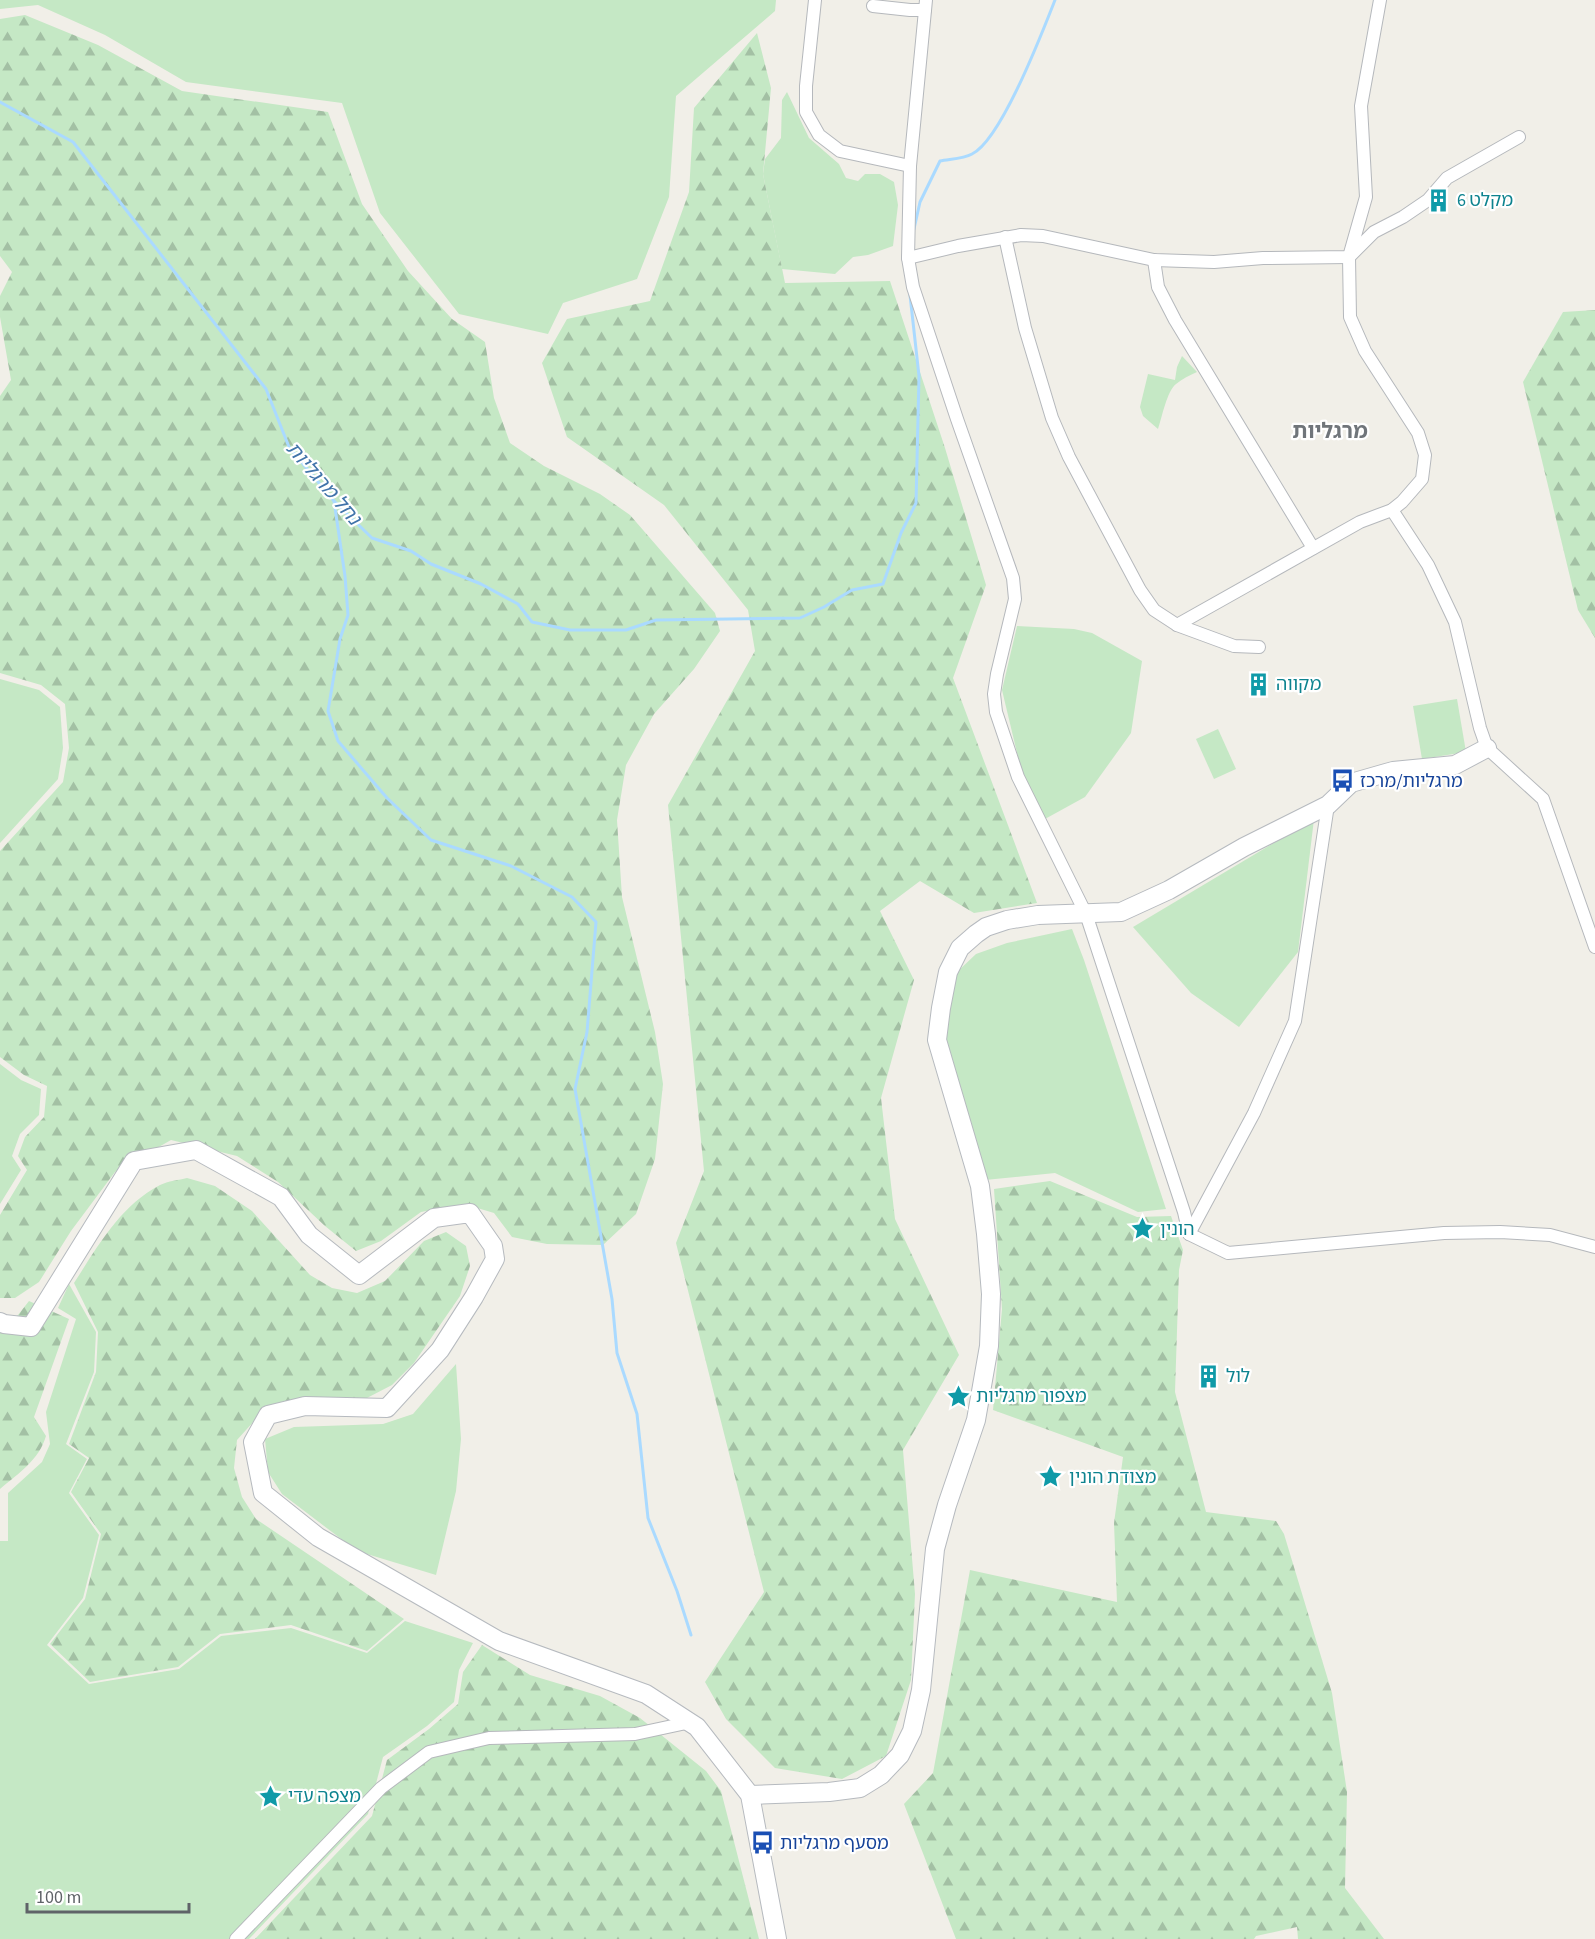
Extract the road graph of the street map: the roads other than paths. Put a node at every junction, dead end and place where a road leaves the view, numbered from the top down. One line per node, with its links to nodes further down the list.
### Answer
1 (815, 0): 6 (street)
2 (1380, 0): 8 (street)
3 (925, 5): 4 (street); 6 (street)
4 (873, 6)
5 (1519, 137): 8 (street)
6 (910, 166): 9 (street)
7 (1005, 237): 9 (street); 10 (street); 13 (street)
8 (1349, 256): 10 (street); 11 (street)
9 (908, 258): 17 (street)
10 (1154, 260): 12 (street)
11 (1392, 510): 12 (street); 15 (street)
12 (1313, 548): 13 (street)
13 (1177, 625): 14 (street)
14 (1259, 646)
15 (1487, 748): 16 (main road); 18 (street)
16 (1328, 805): 17 (main road); 19 (street)
17 (1086, 914): 19 (street); 23 (main road)
18 (1595, 947)
19 (1189, 1234): 20 (street)
20 (1595, 1247)
21 (0, 1322): 22 (main road)
22 (691, 1722): 23 (main road); 24 (street)
23 (750, 1795): 25 (main road)
24 (236, 1939)
25 (777, 1939)

